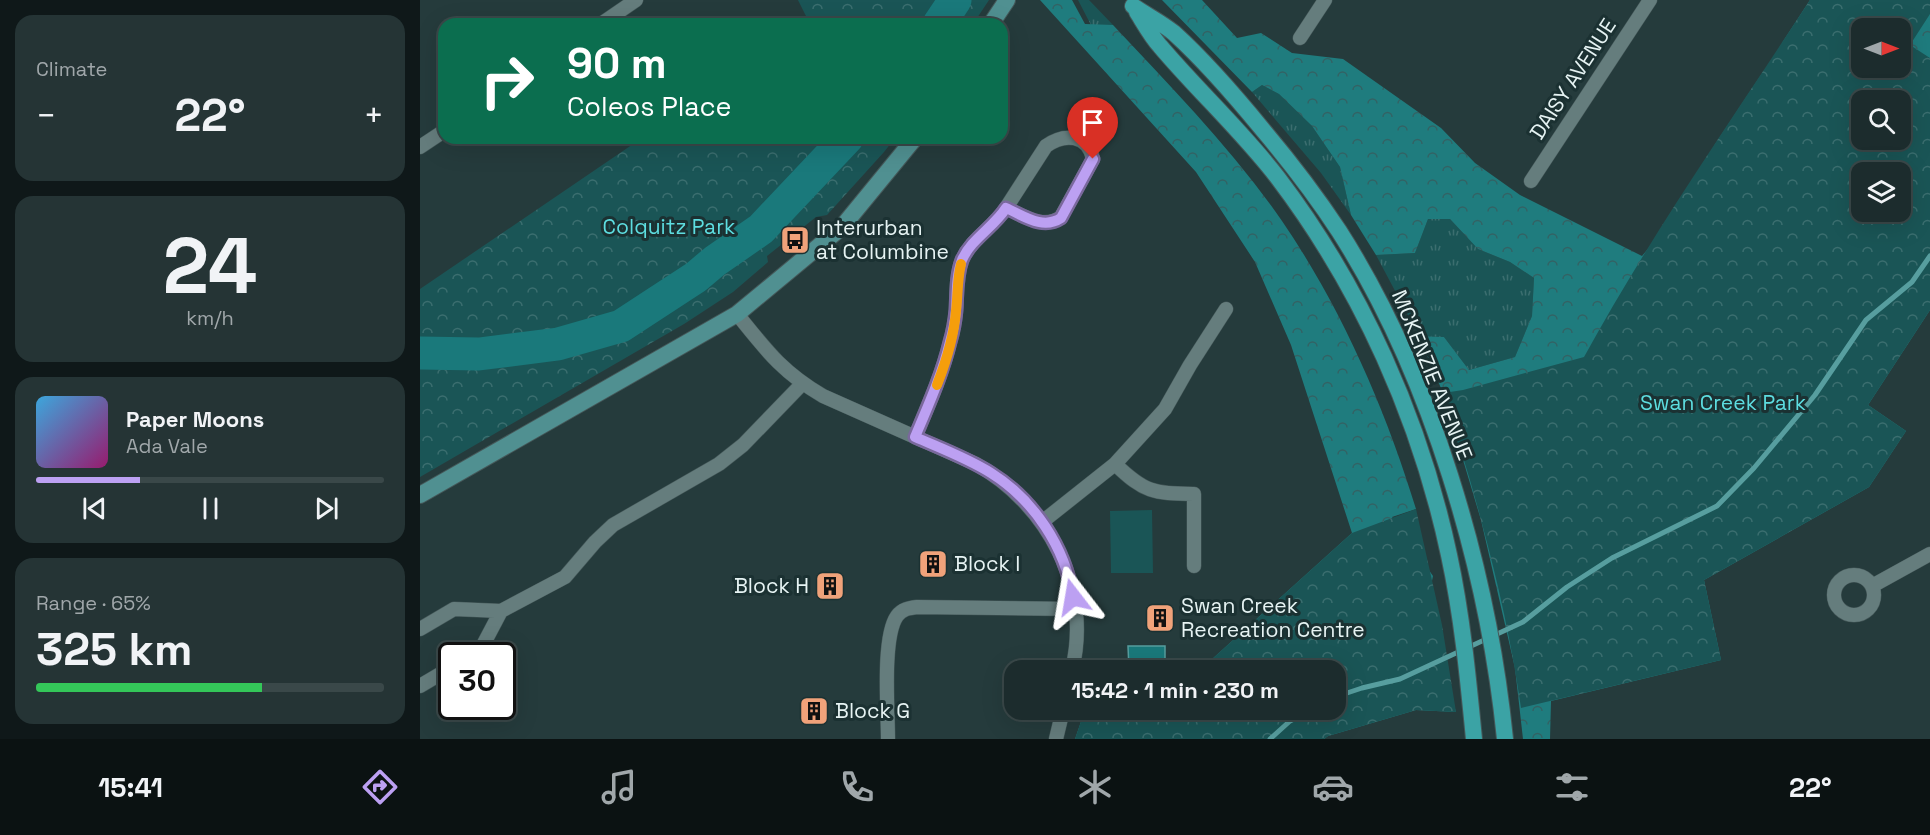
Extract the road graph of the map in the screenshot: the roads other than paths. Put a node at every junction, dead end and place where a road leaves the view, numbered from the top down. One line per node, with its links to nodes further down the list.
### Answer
1 (636, 0): 6 (street)
2 (1007, 0): 7 (main road)
3 (1325, 0): 8 (street)
4 (1650, 0): 12 (street, DAISY AVENUE)
5 (1130, 3): 34 (main road, MCKENZIE AVENUE); 35 (main road, MCKENZIE AVENUE)
6 (610, 18)
7 (995, 18)
8 (1300, 38)
9 (438, 134): 11 (street)
10 (910, 144): 15 (main road)
11 (420, 147)
12 (1531, 181)
13 (1006, 208): 13 (street); 17 (street)
14 (1226, 309): 18 (street)
15 (737, 314): 16 (street); 19 (main road)
16 (802, 384): 17 (street); 25 (street)
17 (915, 437): 20 (street)
18 (1115, 464): 20 (street); 22 (street)
19 (420, 495)
20 (1042, 522): 24 (street)
21 (1930, 554): 23 (street)
22 (1194, 566)
23 (1872, 586)
24 (1075, 609): 28 (street); 32 (street)
25 (501, 611): 26 (street); 27 (street)
26 (420, 629)
27 (485, 642)
28 (1073, 660)
29 (438, 675): 30 (street)
30 (420, 686)
31 (1061, 720): 33 (street)
32 (888, 739)
33 (1056, 739)
34 (1474, 739)
35 (1505, 739)

